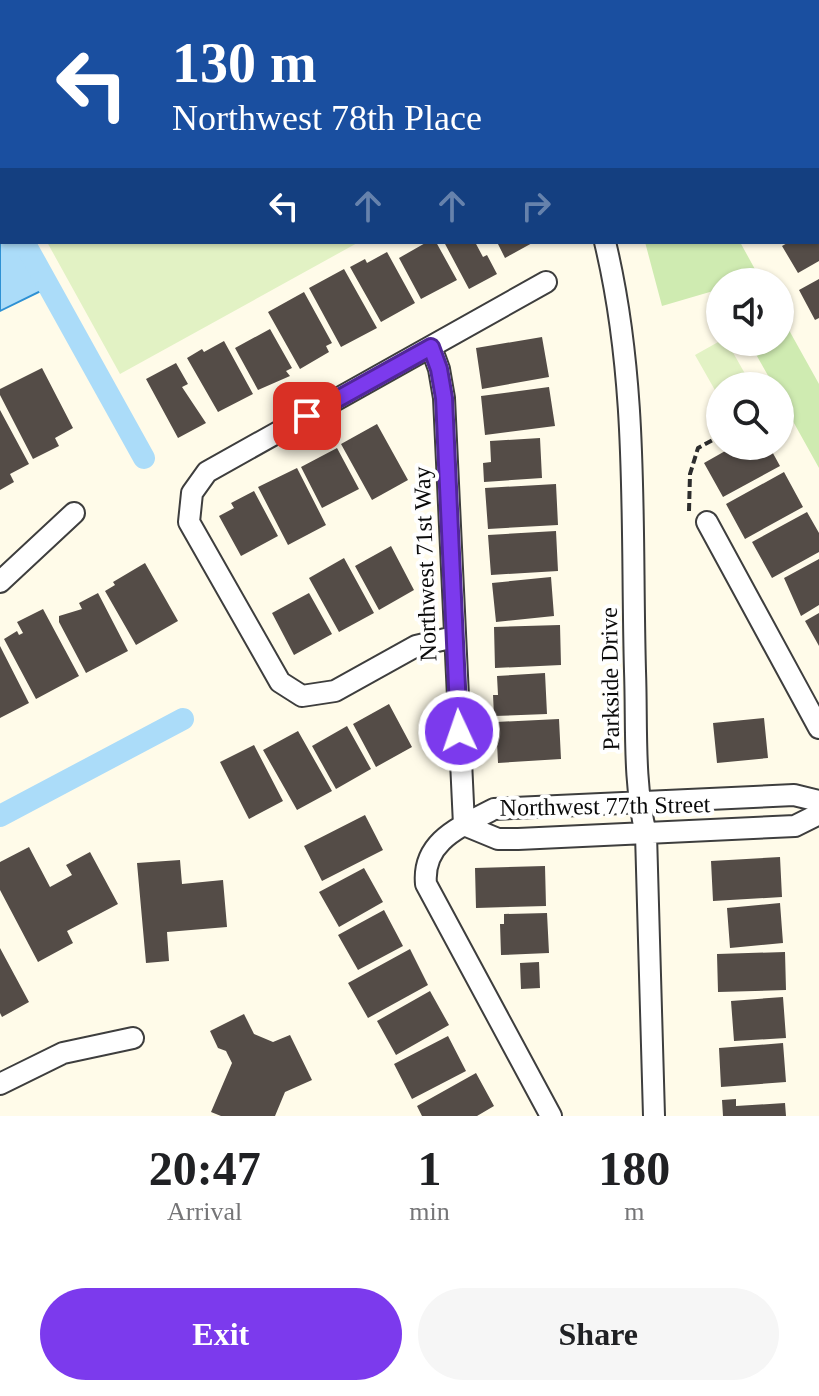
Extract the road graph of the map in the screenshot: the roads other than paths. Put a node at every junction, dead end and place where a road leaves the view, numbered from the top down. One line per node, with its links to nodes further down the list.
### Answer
1 (605, 244): 11 (street, Parkside Drive)
2 (546, 282): 3 (street)
3 (431, 347): 7 (street, Northwest 71st Way); 7 (street)
4 (74, 513): 6 (street)
5 (710, 527): 8 (street)
6 (0, 582)
7 (454, 637): 14 (street, Northwest 71st Way)
8 (819, 728)
9 (763, 797): 10 (street, Northwest 77th Street); 11 (street, Northwest 77th Street); 15 (street)
10 (819, 801)
11 (639, 803): 12 (street, Northwest 77th Street); 16 (street, Parkside Drive)
12 (517, 809): 14 (street, Northwest 77th Street); 17 (street)
13 (819, 814): 15 (street, Northwest 77th Street)
14 (464, 825): 17 (street, Northwest 77th Street); 20 (street)
15 (764, 827): 16 (street, Northwest 77th Street)
16 (646, 834): 17 (street, Northwest 77th Street); 21 (street, Parkside Drive)
17 (518, 839)
18 (133, 1038): 19 (street)
19 (0, 1084)
20 (551, 1116)
21 (654, 1116)

